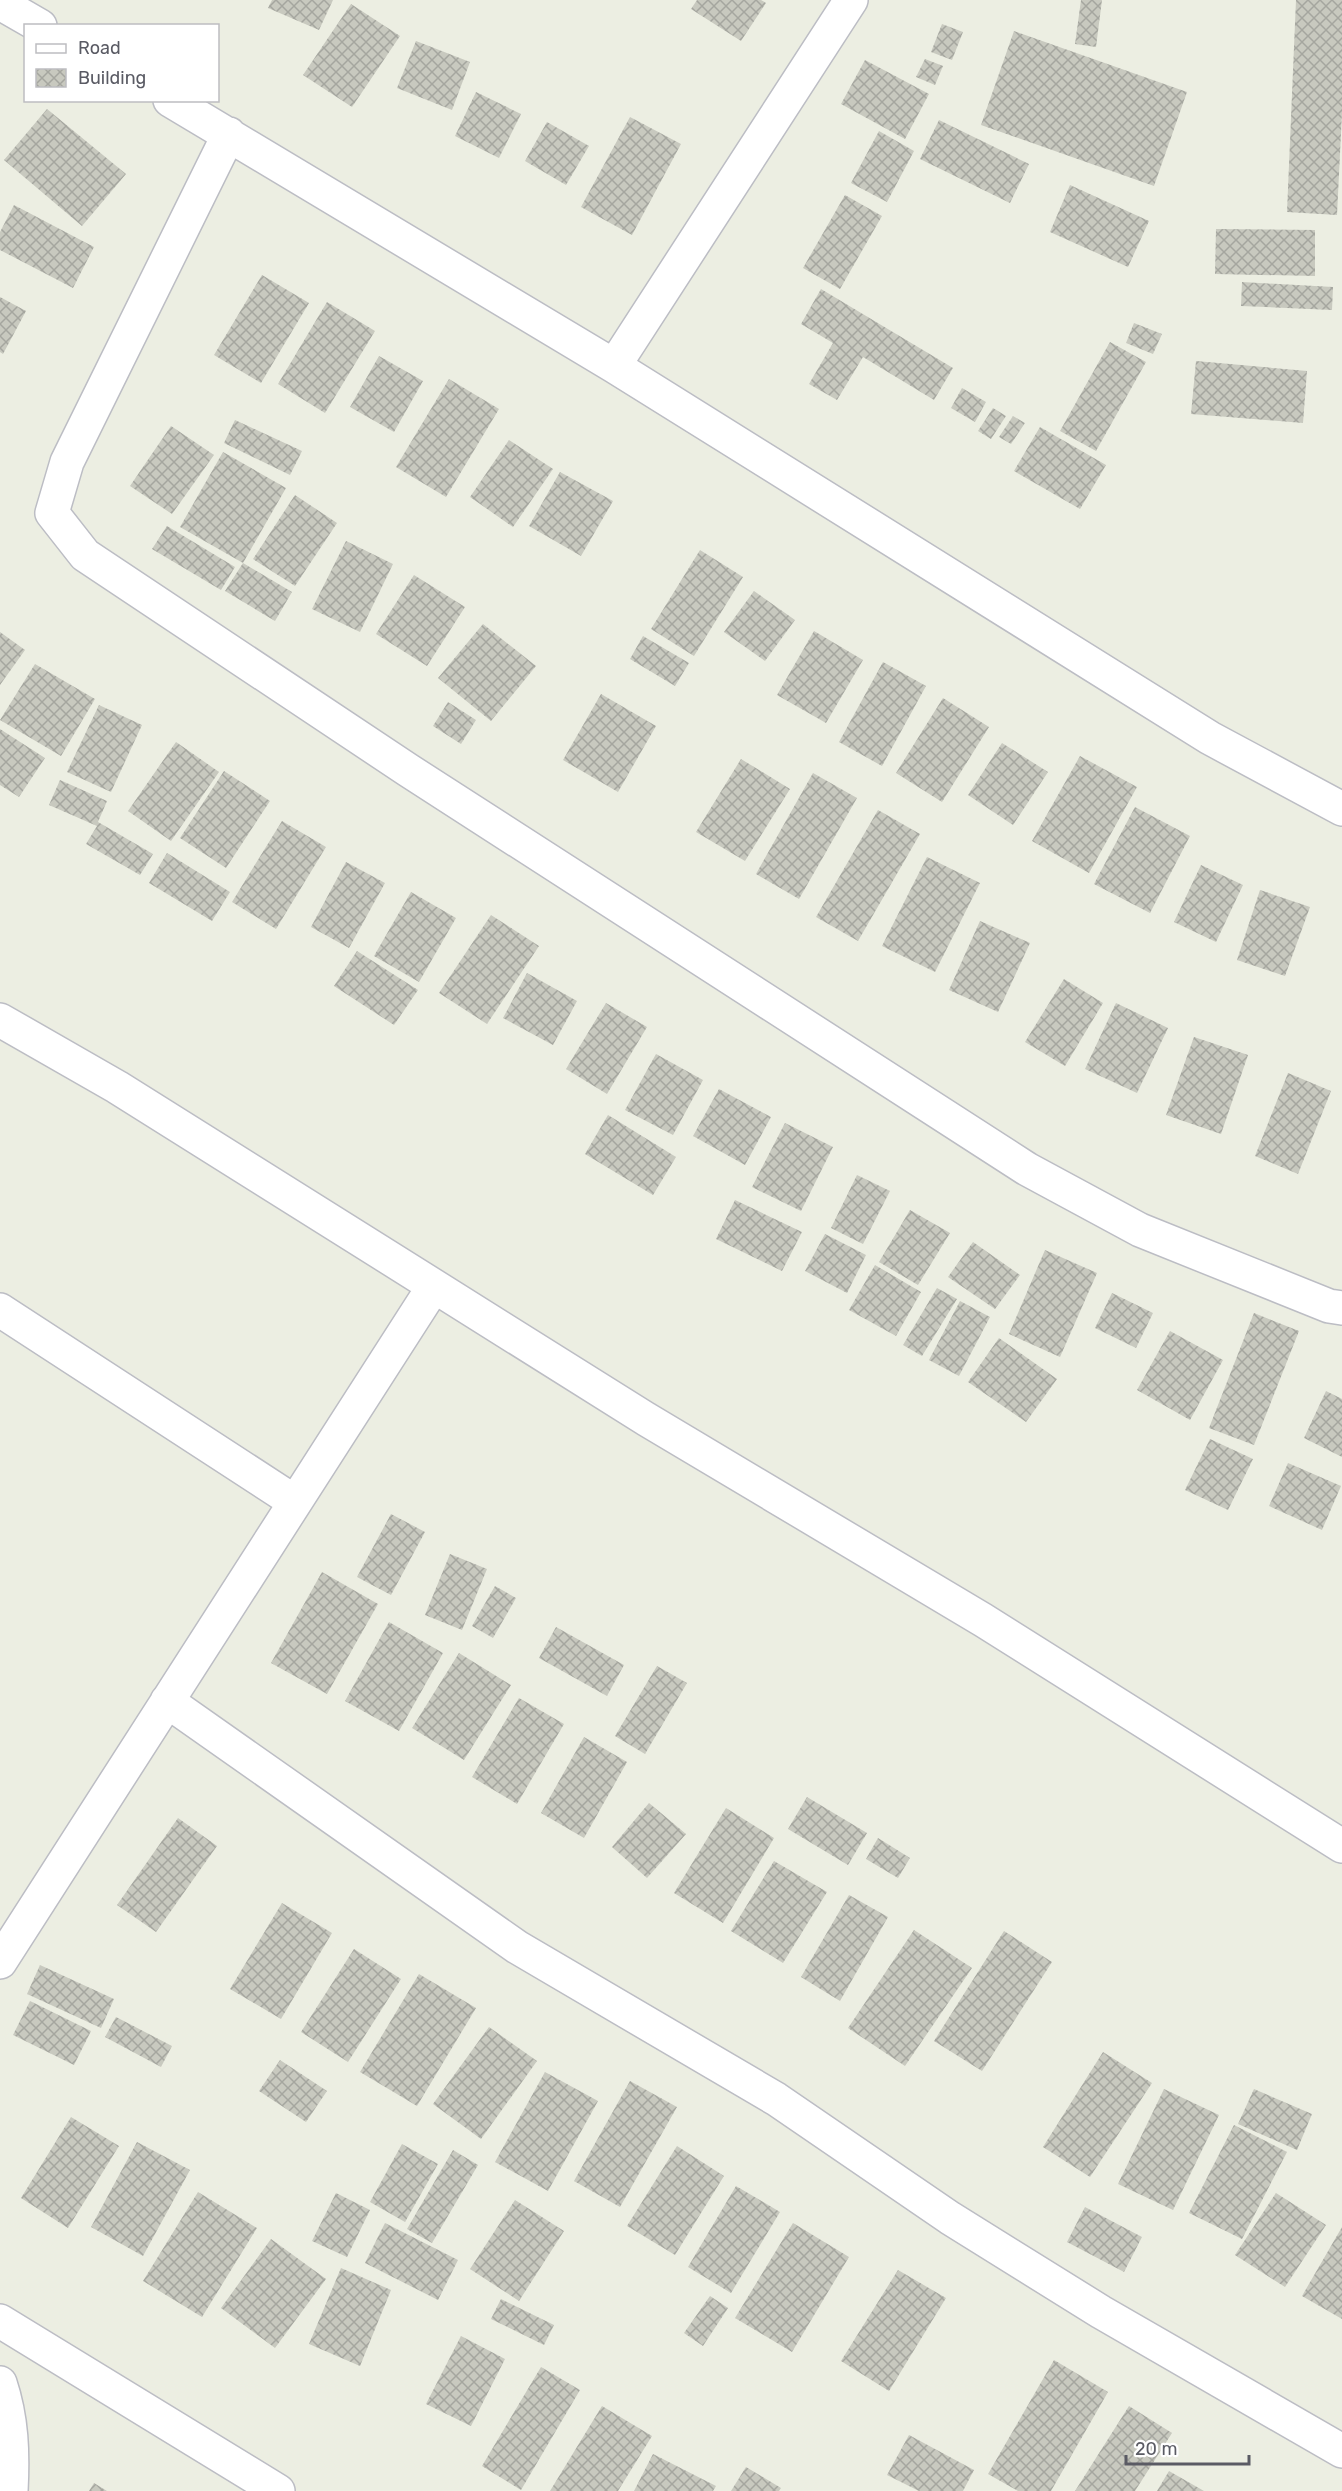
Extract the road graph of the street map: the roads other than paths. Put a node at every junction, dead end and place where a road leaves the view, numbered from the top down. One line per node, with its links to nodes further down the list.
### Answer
1 (851, 0): 6 (street)
2 (0, 3): 3 (street)
3 (37, 24)
4 (174, 102): 5 (street)
5 (230, 134): 6 (street); 10 (street)
6 (614, 366): 7 (street)
7 (1342, 809)
8 (0, 1020): 9 (street)
9 (434, 1286): 12 (street); 14 (street)
10 (1342, 1308)
11 (0, 1310): 12 (street)
12 (296, 1502): 13 (street)
13 (166, 1701): 15 (street); 18 (street)
14 (1342, 1846)
15 (0, 1962)
16 (0, 2321): 20 (street)
17 (0, 2383): 19 (street)
18 (1342, 2451)
19 (11, 2491)
20 (278, 2491)

